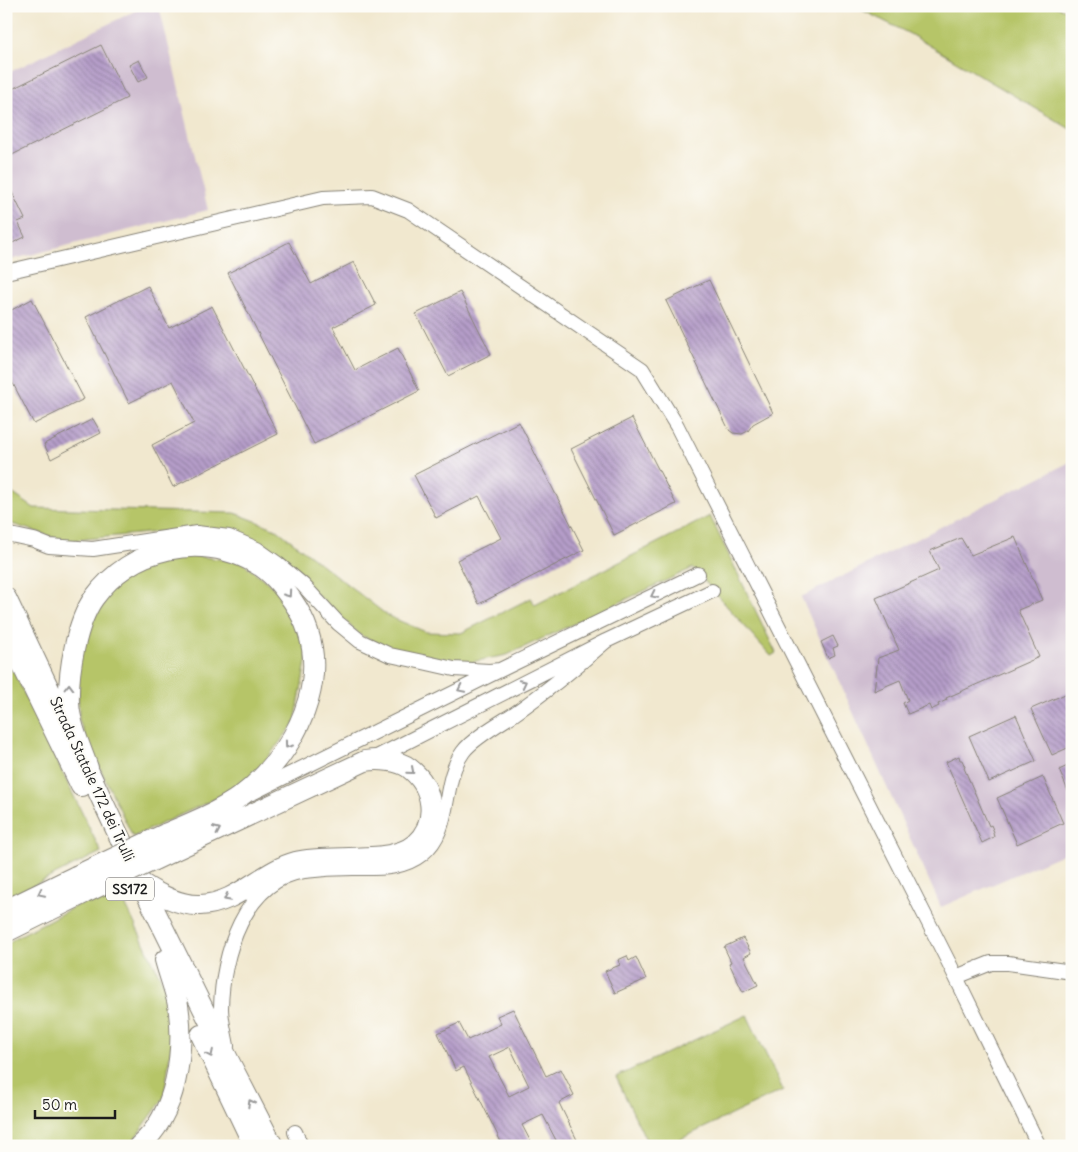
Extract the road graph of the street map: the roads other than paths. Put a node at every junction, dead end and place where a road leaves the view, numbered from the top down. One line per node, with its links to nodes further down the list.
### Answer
1 (6, 272): 21 (street)
2 (6, 534): 8 (street)
3 (698, 574): 8 (street, one-way to 8)
4 (712, 591): 7 (street)
5 (6, 598): 10 (highway, Strada Statale 172 dei Trulli / SS172)
6 (6, 632): 19 (highway, Strada Statale 172 dei Trulli / SS172)
7 (606, 641): 9 (street, one-way to 7); 22 (street)
8 (500, 670): 11 (street, one-way to 11)
9 (370, 760): 12 (highway, one-way to 9); 13 (highway, one-way to 13)
10 (88, 768): 11 (highway, one-way to 11); 13 (highway, Strada Statale 172 dei Trulli / SS172)
11 (230, 804): 12 (highway)
12 (169, 843): 14 (highway, bridge)
13 (141, 882): 22 (highway, Strada Statale 172 dei Trulli / SS172)
14 (81, 885): 15 (highway, one-way to 15); 16 (highway)
15 (6, 910)
16 (50, 911): 17 (highway); 18 (highway)
17 (6, 932)
18 (6, 938)
19 (165, 960): 24 (highway); 25 (highway, Strada Statale 172 dei Trulli / SS172, one-way to 25)
20 (1072, 972): 21 (street)
21 (956, 977): 28 (street)
22 (229, 1061): 26 (highway, Strada Statale 172 dei Trulli / SS172, one-way to 22)
23 (295, 1132): 27 (street)
24 (139, 1146)
25 (254, 1146)
26 (273, 1146)
27 (301, 1146)
28 (1039, 1146)

